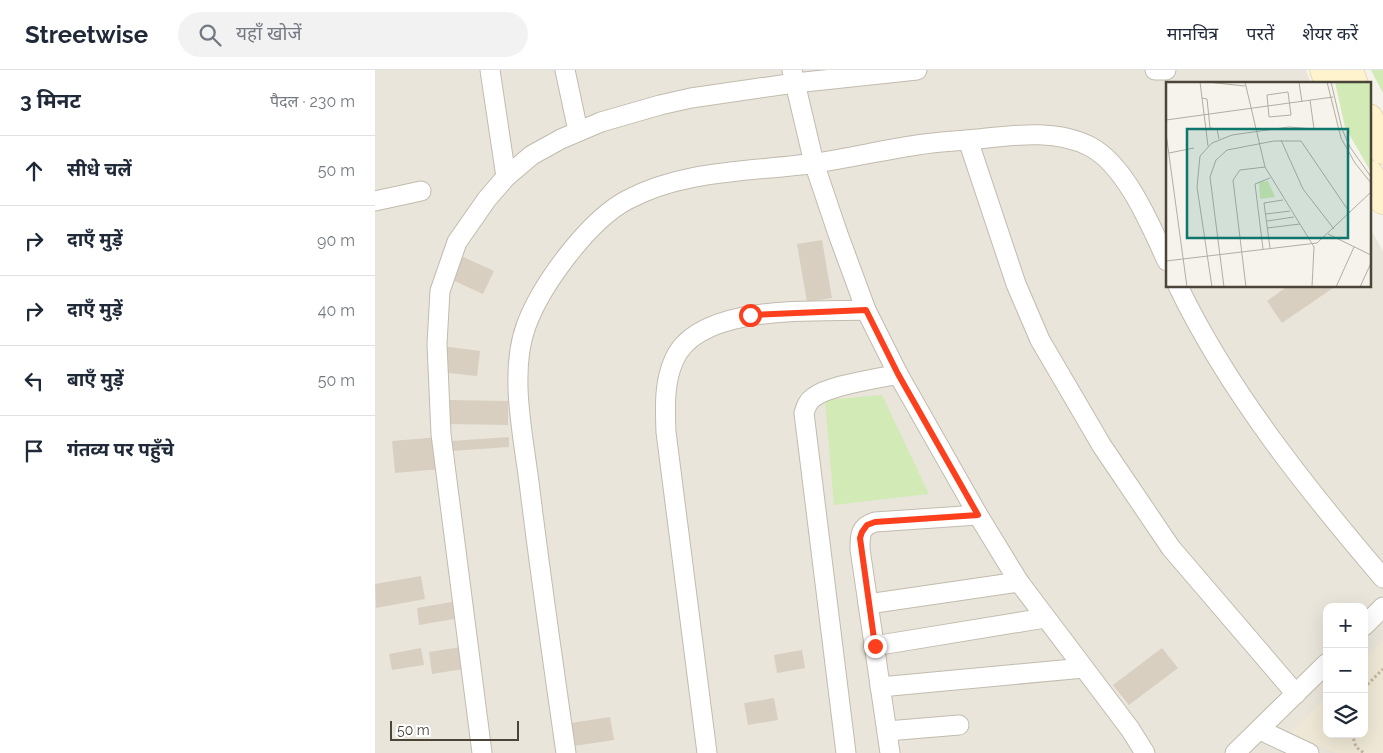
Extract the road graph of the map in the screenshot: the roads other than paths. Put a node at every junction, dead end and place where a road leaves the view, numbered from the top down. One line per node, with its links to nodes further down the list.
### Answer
1 (489, 70): 16 (street)
2 (565, 70): 12 (street)
3 (917, 70): 8 (street)
4 (1155, 70): 5 (street)
5 (1166, 70)
6 (1324, 70): 9 (street)
7 (1349, 70): 10 (street)
8 (794, 77): 12 (street); 15 (street)
9 (1328, 82)
10 (1354, 82)
11 (1371, 123): 14 (street)
12 (578, 132): 16 (street)
13 (968, 140): 15 (street); 21 (street); 36 (street)
14 (1383, 150)
15 (814, 163): 23 (street); 41 (street)
16 (506, 177): 40 (street)
17 (1371, 178): 19 (street)
18 (421, 191): 20 (street)
19 (1383, 200)
20 (375, 201)
21 (1166, 259)
22 (1179, 288): 26 (street)
23 (866, 310): 24 (street); 42 (street)
24 (898, 374): 25 (street); 43 (street)
25 (978, 515): 27 (street); 28 (street)
26 (1383, 578)
27 (1019, 582): 28 (street); 30 (street)
28 (868, 604): 32 (street)
29 (1383, 607): 31 (street)
30 (1045, 618): 32 (street); 34 (street)
31 (1368, 622)
32 (875, 646): 35 (street)
33 (1323, 667): 36 (street)
34 (1084, 668): 35 (street); 45 (street)
35 (881, 687): 39 (street)
36 (1296, 694): 38 (street)
37 (959, 725): 39 (street)
38 (1260, 730): 46 (street); 47 (street)
39 (887, 731): 44 (street)
40 (482, 753)
41 (566, 753)
42 (707, 753)
43 (846, 753)
44 (890, 753)
45 (1145, 753)
46 (1235, 753)
47 (1309, 753)

